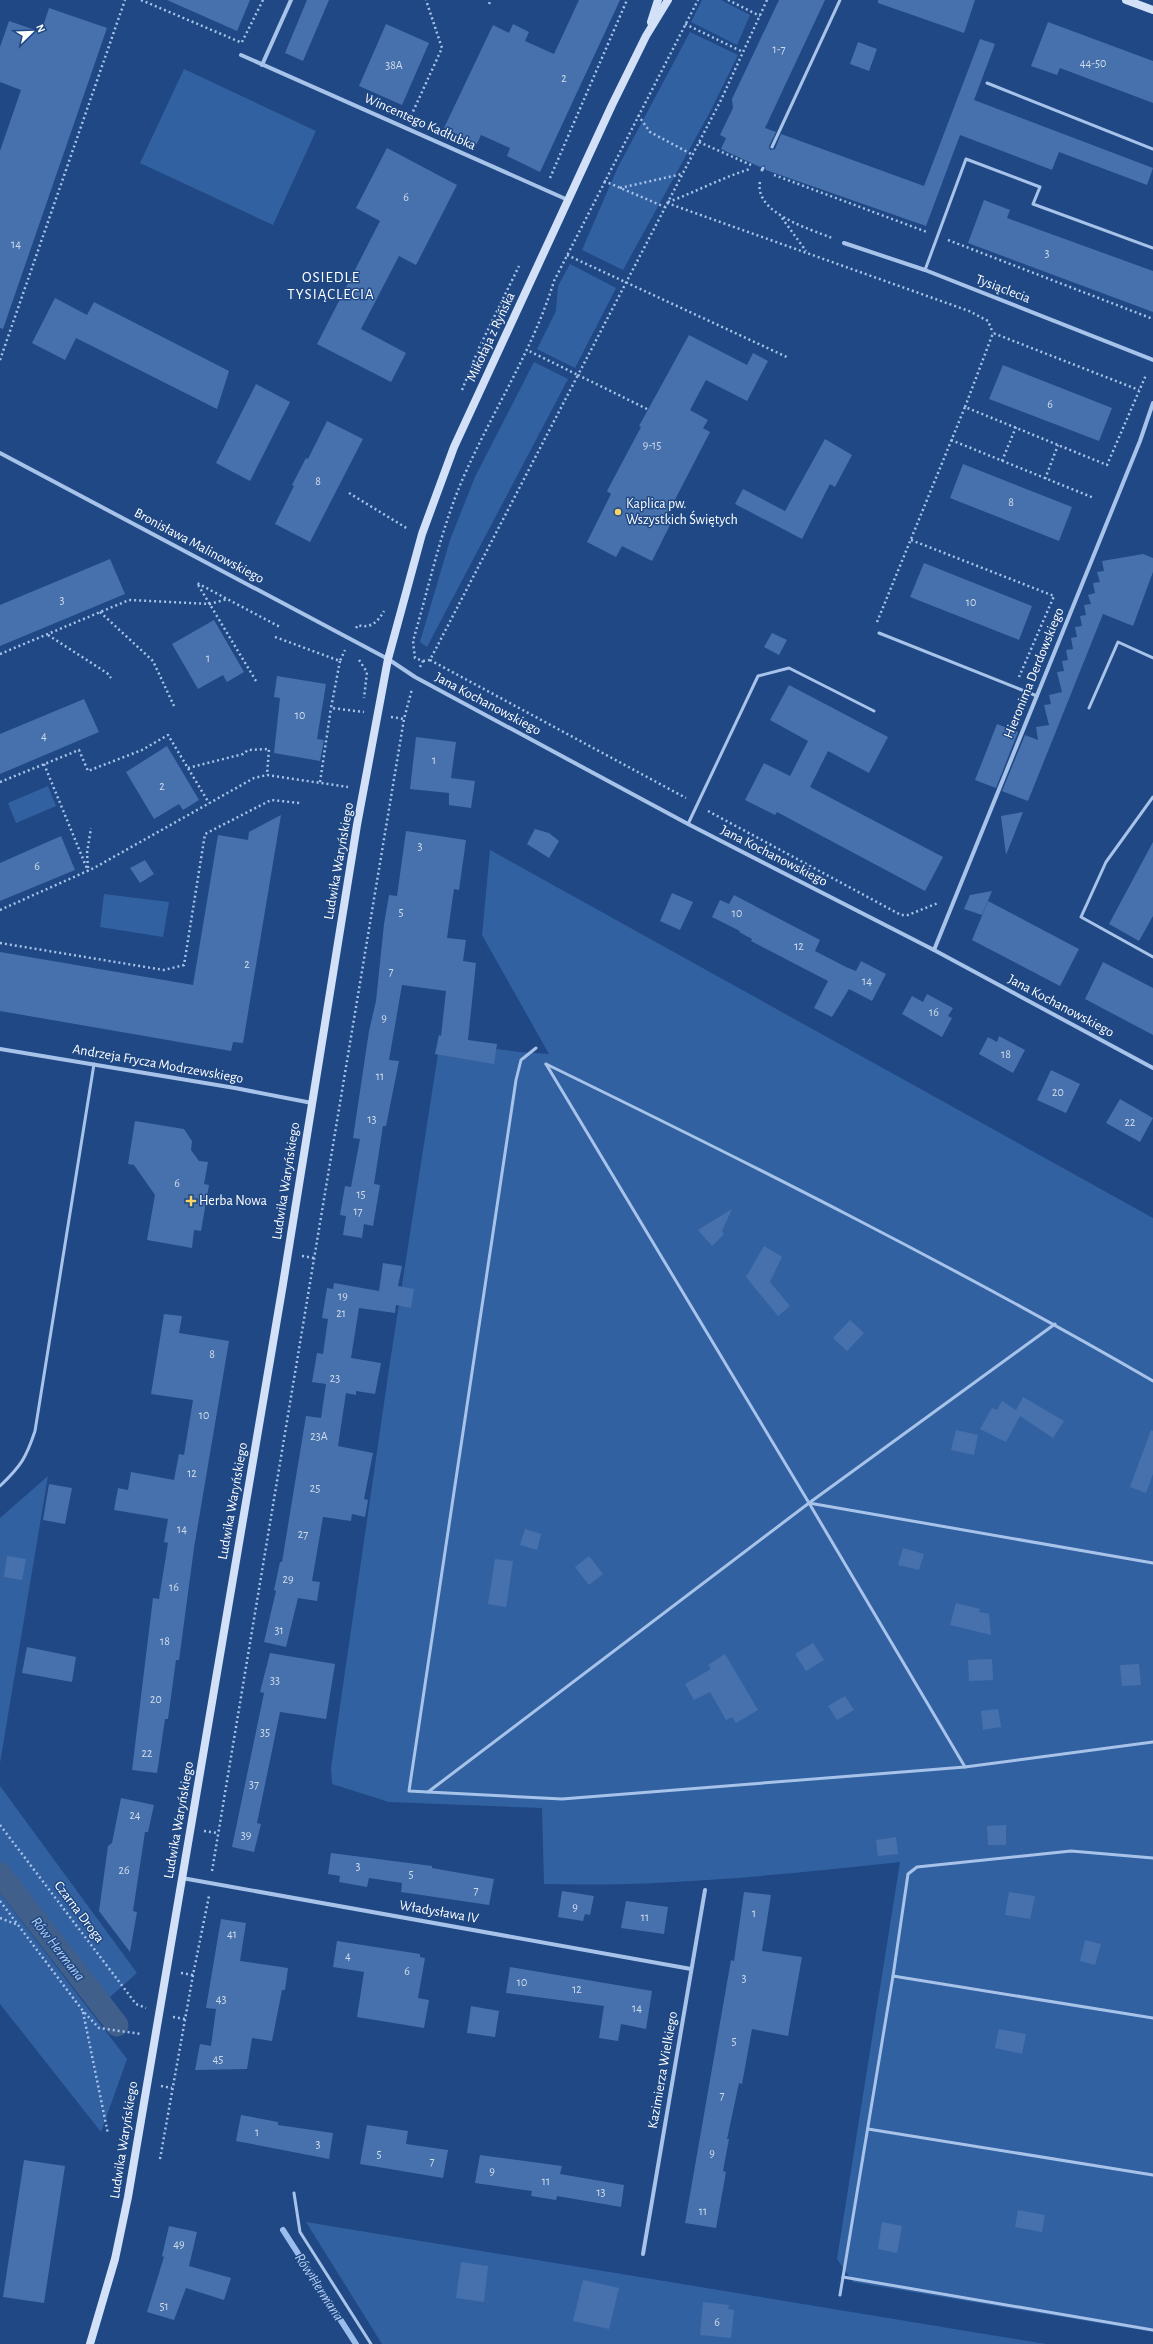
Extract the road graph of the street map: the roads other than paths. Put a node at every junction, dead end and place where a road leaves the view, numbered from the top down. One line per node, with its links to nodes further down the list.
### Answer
1 (291, 0): 9 (street)
2 (658, 0): 7 (street, Mikołaja z Ryńska)
3 (668, 0): 7 (street, Mikołaja z Ryńska)
4 (840, 0): 11 (lane)
5 (1126, 0): 6 (street)
6 (1153, 10)
7 (646, 36): 13 (street, Mikołaja z Ryńska)
8 (242, 56): 9 (street, Wincentego Kadłubka)
9 (262, 65): 13 (street, Wincentego Kadłubka)
10 (988, 83): 12 (lane)
11 (772, 147)
12 (1153, 149)
13 (568, 200): 22 (street, Mikołaja z Ryńska)
14 (844, 242): 16 (street, Tysiąclecia)
15 (1153, 248): 16 (lane)
16 (925, 270): 17 (street, Tysiąclecia)
17 (1153, 360)
18 (1153, 404): 23 (street, Hieronima Derdowskiego)
19 (0, 453): 22 (street, Bronisława Malinowskiego)
20 (879, 633): 23 (lane)
21 (1153, 658): 24 (lane)
22 (388, 659): 27 (street, Jana Kochanowskiego); 34 (street, Ludwika Waryńskiego)
23 (1037, 696): 28 (street, Hieronima Derdowskiego)
24 (1089, 708)
25 (874, 711): 27 (lane)
26 (1153, 797): 29 (lane)
27 (688, 824): 28 (street, Jana Kochanowskiego)
28 (934, 950): 33 (street, Jana Kochanowskiego)
29 (1153, 957)
30 (536, 1048): 42 (lane)
31 (0, 1049): 32 (street, Andrzeja Frycza Modrzewskiego)
32 (94, 1064): 34 (street, Andrzeja Frycza Modrzewskiego); 37 (lane)
33 (1153, 1068)
34 (312, 1103): 44 (street, Ludwika Waryńskiego)
35 (1055, 1324): 36 (lane); 38 (lane); 38 (lane)
36 (1153, 1381)
37 (0, 1486)
38 (809, 1502): 39 (lane); 41 (lane); 42 (lane)
39 (1153, 1563)
40 (1153, 1742): 41 (lane)
41 (964, 1767): 42 (lane)
42 (428, 1792)
43 (1153, 1858): 47 (lane)
44 (182, 1878): 46 (street, Władysława IV); 56 (street, Ludwika Waryńskiego)
45 (705, 1890): 46 (street, Kazimierza Wielkiego)
46 (691, 1969): 52 (street, Kazimierza Wielkiego)
47 (893, 1976): 48 (lane); 49 (lane)
48 (1153, 2018)
49 (868, 2129): 50 (lane); 53 (lane)
50 (1153, 2175)
51 (294, 2193): 57 (lane)
52 (642, 2254)
53 (843, 2277): 54 (lane); 55 (lane)
54 (840, 2295)
55 (1153, 2330)
56 (90, 2344)
57 (371, 2344)

